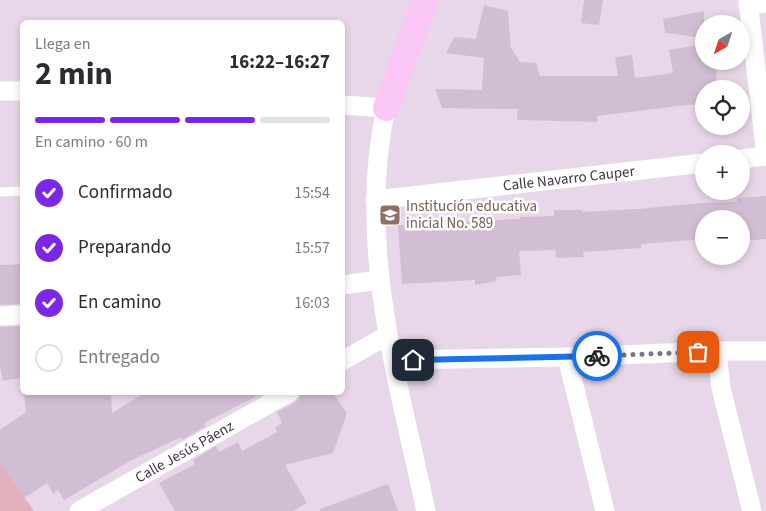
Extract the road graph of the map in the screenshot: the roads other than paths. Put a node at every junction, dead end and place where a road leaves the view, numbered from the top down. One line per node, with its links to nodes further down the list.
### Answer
1 (425, 0): 6 (street)
2 (754, 3): 7 (street)
3 (0, 91): 4 (street)
4 (20, 91)
5 (345, 105): 6 (street)
6 (386, 108): 12 (street)
7 (766, 156): 8 (street)
8 (750, 157)
9 (695, 164): 12 (street, Calle Navarro Cauper)
10 (20, 191): 11 (lane)
11 (0, 192)
12 (375, 200): 13 (street)
13 (379, 280): 14 (street); 17 (street)
14 (345, 284)
15 (20, 315): 16 (street)
16 (0, 316)
17 (388, 335): 21 (street); 22 (street)
18 (717, 351): 19 (street); 20 (street); 27 (street)
19 (766, 352)
20 (567, 358): 22 (street); 26 (street)
21 (345, 360)
22 (394, 360): 25 (street)
23 (285, 395): 24 (street, Calle Jesús Páenz)
24 (79, 511)
25 (426, 511)
26 (605, 511)
27 (752, 511)

